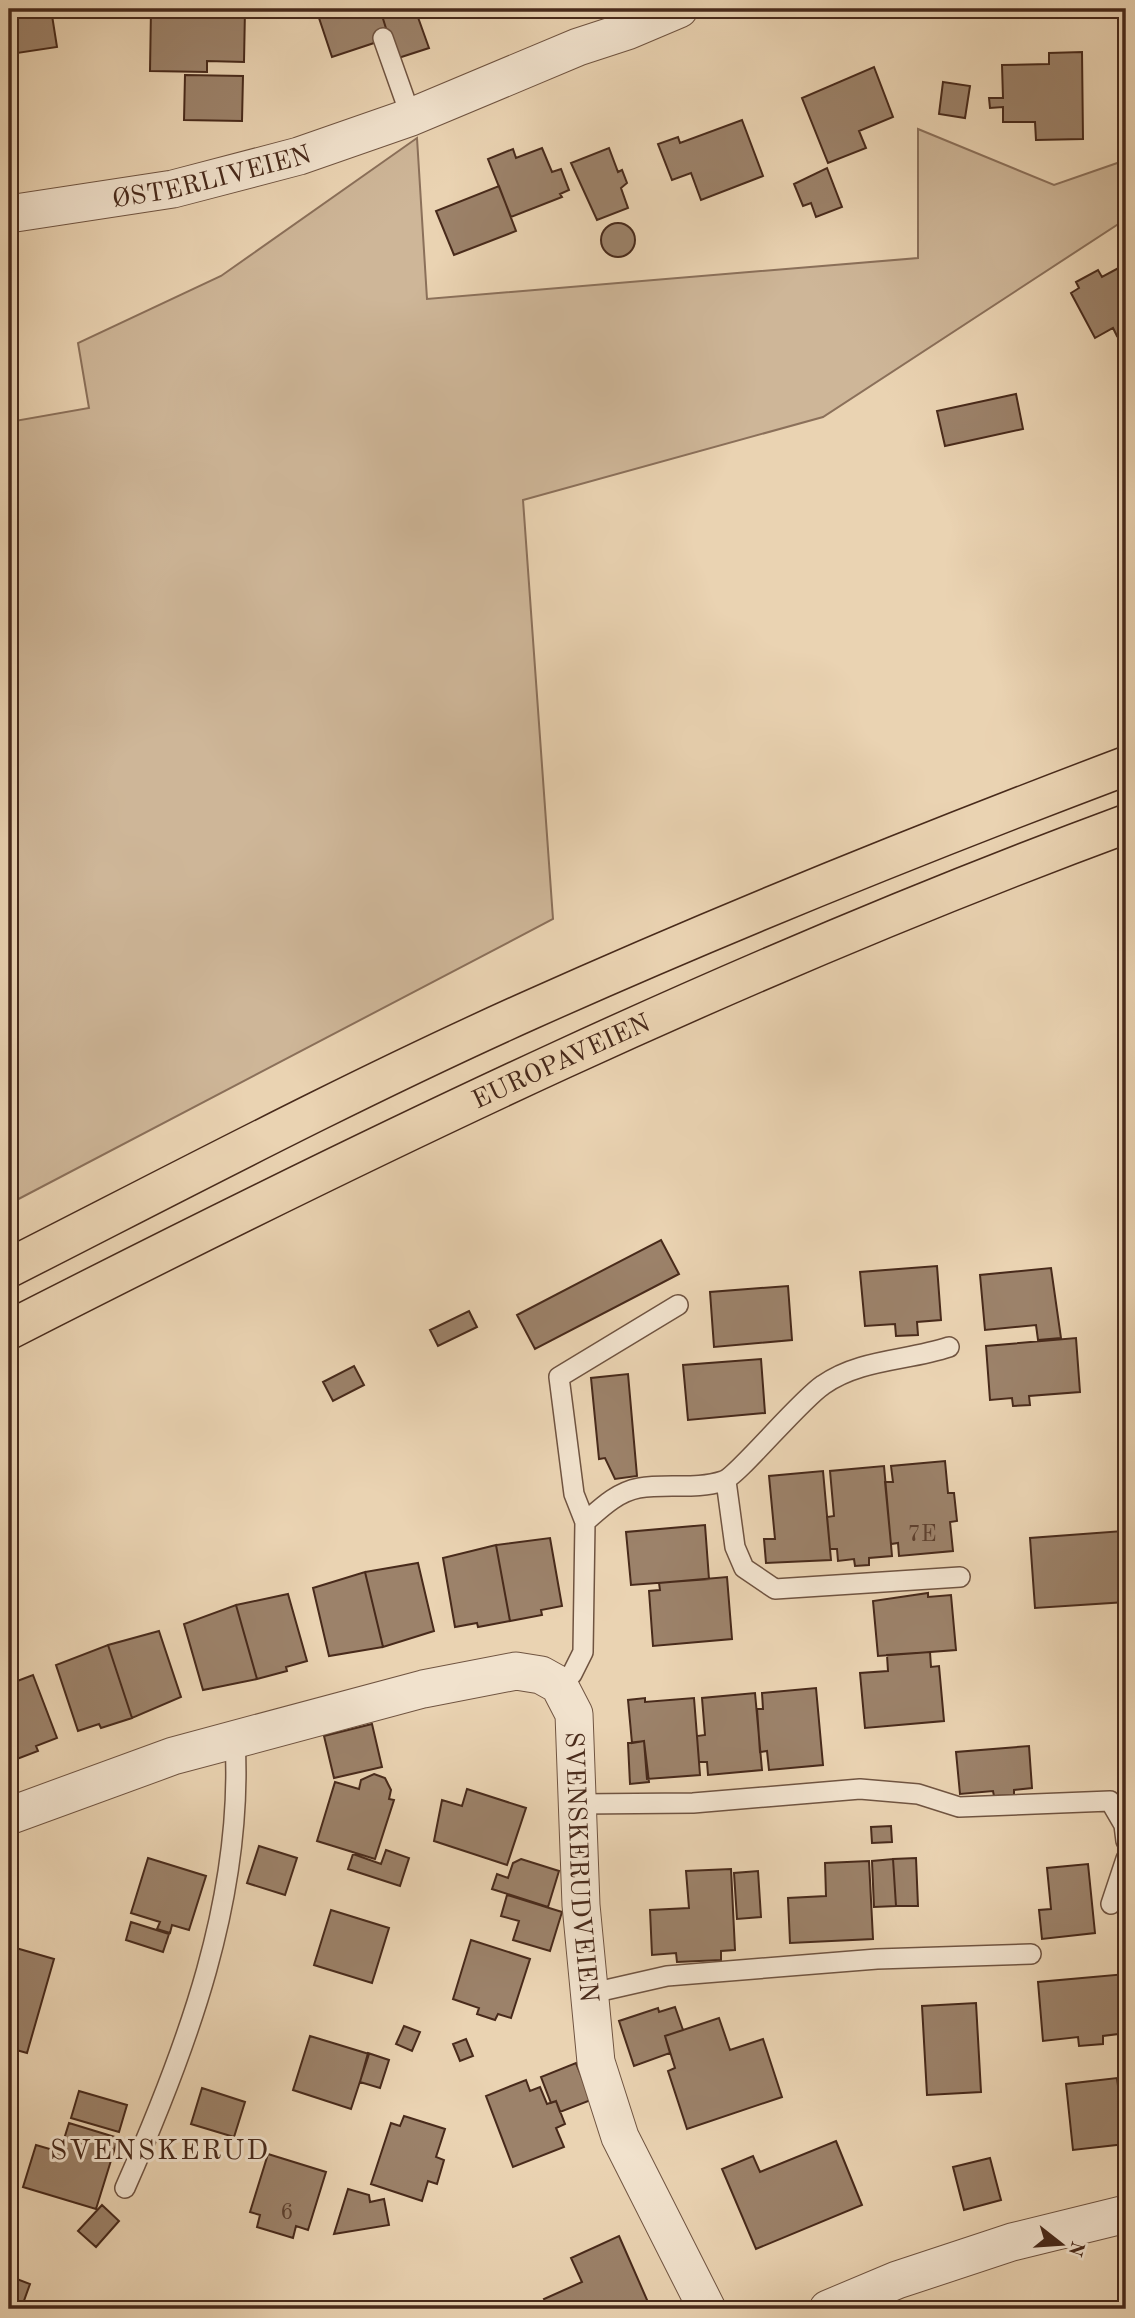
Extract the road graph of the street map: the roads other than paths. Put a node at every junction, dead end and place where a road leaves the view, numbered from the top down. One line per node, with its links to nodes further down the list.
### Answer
1 (679, 9): 3 (street, ØSTERLIVEIEN)
2 (383, 38): 3 (lane)
3 (411, 117): 4 (street, ØSTERLIVEIEN)
4 (9, 214)
5 (1126, 766): 7 (highway, EUROPAVEIEN)
6 (1126, 824): 9 (highway, EUROPAVEIEN)
7 (9, 1268)
8 (678, 1305): 12 (lane)
9 (9, 1330)
10 (949, 1347): 11 (lane)
11 (726, 1481): 12 (lane); 13 (lane)
12 (585, 1521): 14 (lane)
13 (960, 1577)
14 (559, 1685): 15 (street); 16 (street, SVENSKERUDVEIEN)
15 (235, 1740): 17 (street); 23 (lane)
16 (579, 1804): 18 (lane); 22 (street, SVENSKERUDVEIEN)
17 (9, 1816)
18 (1126, 1840)
19 (1126, 1859): 20 (lane)
20 (1111, 1904)
21 (1031, 1954): 22 (lane)
22 (588, 1994): 25 (street, SVENSKERUDVEIEN)
23 (125, 2189)
24 (1126, 2214): 26 (street)
25 (707, 2309)
26 (828, 2309)

